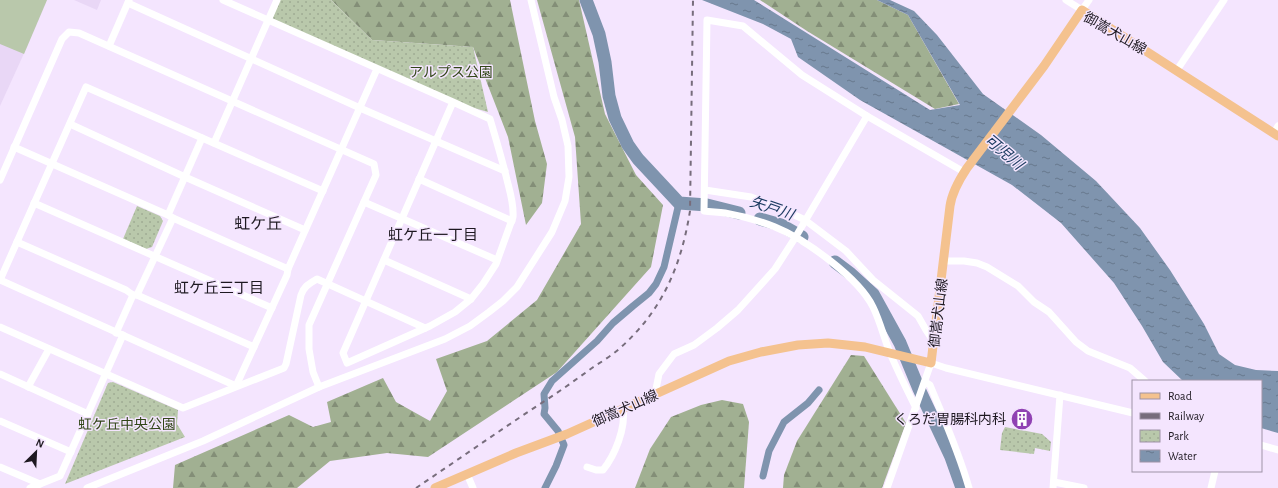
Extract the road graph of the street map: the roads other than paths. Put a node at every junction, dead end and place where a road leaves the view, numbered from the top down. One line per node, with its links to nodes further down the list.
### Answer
1 (223, 0): 9 (street)
2 (277, 0): 9 (street)
3 (531, 0): 67 (street)
4 (1066, 0): 8 (street)
5 (1089, 0): 8 (street)
6 (1224, 0): 13 (street)
7 (129, 1): 10 (street); 11 (street)
8 (1082, 10): 13 (main road, 御嵩犬山線); 26 (main road, 御嵩犬山線)
9 (268, 20): 11 (street); 12 (street)
10 (109, 46): 14 (street); 23 (street)
11 (251, 59): 14 (street); 16 (street)
12 (377, 69): 15 (street); 16 (street)
13 (1177, 70): 19 (main road, 御嵩犬山線)
14 (233, 101): 22 (street); 24 (street)
15 (453, 102): 21 (street); 27 (street)
16 (360, 108): 21 (street); 24 (street)
17 (867, 116): 26 (street); 31 (street); 38 (street)
18 (70, 124): 20 (street); 25 (street); 28 (street)
19 (1277, 132)
20 (202, 138): 22 (street); 28 (street)
21 (436, 141): 27 (street); 29 (street)
22 (214, 143): 32 (street)
23 (14, 147): 25 (street); 30 (street)
24 (341, 150): 32 (street); 33 (street)
25 (51, 164): 34 (street); 35 (street)
26 (966, 170): 45 (main road, 御嵩犬山線)
27 (505, 171): 37 (street)
28 (185, 177): 35 (street); 39 (street)
29 (419, 179): 36 (street); 37 (street)
30 (0, 180)
31 (705, 190): 38 (street); 40 (street)
32 (323, 191): 39 (street)
33 (364, 202): 36 (street); 48 (street)
34 (34, 203): 41 (street); 42 (street)
35 (170, 217): 42 (street); 46 (street)
36 (402, 219): 43 (street); 44 (street)
37 (512, 221): 44 (street)
38 (804, 221): 40 (street); 56 (street)
39 (305, 230): 46 (street)
40 (795, 238): 59 (street); 68 (street)
41 (17, 242): 47 (street); 49 (street)
42 (155, 257): 49 (street); 52 (street)
43 (384, 260): 50 (street); 51 (street)
44 (497, 260): 50 (street)
45 (944, 261): 56 (main road, 御嵩犬山線); 63 (street)
46 (288, 269): 52 (street)
47 (0, 280): 55 (street)
48 (327, 284): 51 (street); 65 (street); 67 (street)
49 (135, 295): 55 (street); 57 (street)
50 (471, 299): 54 (street)
51 (365, 301): 54 (street); 54 (street)
52 (272, 308): 57 (street)
53 (0, 327): 58 (street)
54 (425, 328)
55 (120, 334): 62 (street); 65 (street)
56 (934, 342): 60 (main road, 御嵩犬山線)
57 (254, 347): 65 (street)
58 (49, 349): 62 (street); 66 (street)
59 (890, 353): 60 (main road, 御嵩犬山線); 68 (main road, 御嵩犬山線); 70 (street)
60 (931, 363): 64 (street); 69 (street)
61 (0, 374): 66 (street)
62 (105, 374): 65 (street); 73 (street)
63 (1144, 380)
64 (925, 382): 70 (street); 89 (street)
65 (236, 386)
66 (28, 387): 73 (street)
67 (320, 387): 85 (street)
68 (655, 394): 71 (main road, 御嵩犬山線)
69 (1060, 395): 72 (street); 83 (street)
70 (916, 408): 88 (street)
71 (623, 409): 79 (street); 81 (main road, 御嵩犬山線)
72 (1132, 413)
73 (88, 414): 77 (street)
74 (0, 421): 77 (street)
75 (1262, 445): 76 (street)
76 (1278, 450)
77 (71, 452): 82 (street)
78 (0, 467): 82 (street)
79 (587, 467)
80 (1215, 472): 91 (street)
81 (467, 474): 86 (main road, 御嵩犬山線); 87 (street)
82 (40, 484): 84 (street)
83 (1053, 485): 90 (street)
84 (30, 488)
85 (87, 488)
86 (435, 488)
87 (473, 488)
88 (887, 488)
89 (969, 488)
90 (1084, 488)
91 (1211, 488)

